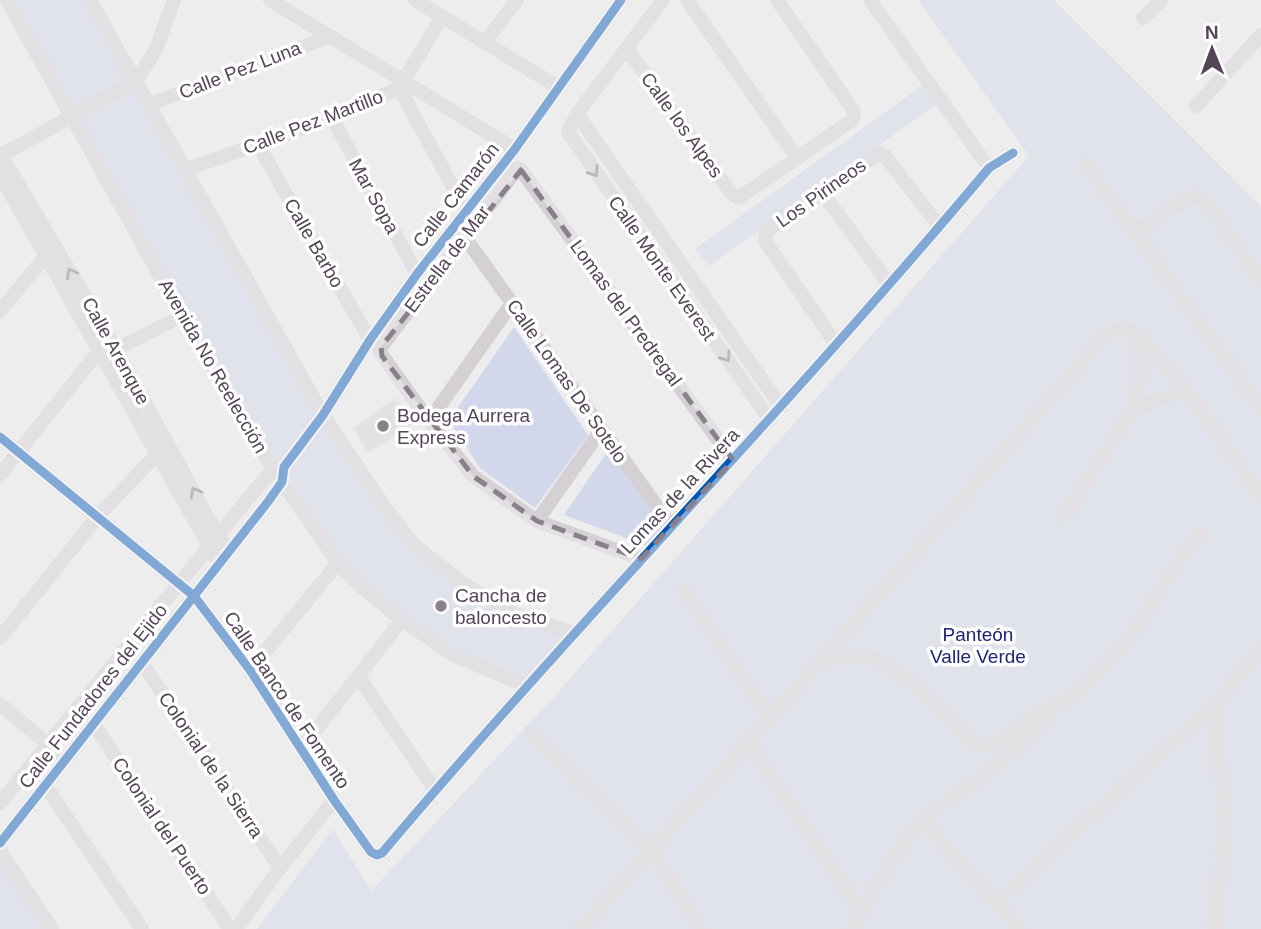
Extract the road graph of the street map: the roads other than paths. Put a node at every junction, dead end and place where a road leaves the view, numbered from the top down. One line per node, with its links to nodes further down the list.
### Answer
1 (7, 0): 25 (street, Avenida No Reelección)
2 (90, 0): 19 (street)
3 (174, 0): 19 (street)
4 (270, 0): 15 (street)
5 (415, 0): 13 (street)
6 (517, 0): 17 (street)
7 (621, 0): 21 (street, Calle Camarón)
8 (663, 0): 18 (street)
9 (687, 0): 31 (street)
10 (777, 0): 31 (street)
11 (870, 0): 34 (street)
12 (1161, 0): 14 (street)
13 (442, 17): 17 (street); 20 (street, Calle Pez Martillo)
14 (1143, 18)
15 (331, 36): 20 (street); 22 (street, Calle Pez Luna)
16 (1261, 36): 23 (street)
17 (485, 42): 21 (street)
18 (627, 49): 24 (street); 31 (street, Calle los Alpes)
19 (136, 81): 22 (street); 25 (street)
20 (401, 85): 26 (street, Calle Pez Martillo); 28 (street); 38 (street)
21 (558, 87): 28 (street, Calle Camarón)
22 (150, 104): 35 (street)
23 (1196, 106)
24 (577, 114): 56 (street, Calle Monte Everest); 59 (street, Calle Monte Everest, one-way to 59)
25 (72, 116): 30 (street); 48 (street, Avenida No Reelección)
26 (332, 117): 27 (street, Calle Pez Martillo); 43 (street, Mar Sopa)
27 (258, 145): 35 (street, Calle Pez Martillo); 51 (street, Calle Barbo)
28 (514, 149): 38 (street, Calle Camarón)
29 (1013, 153): 34 (street, Lomas de la Rivera)
30 (1, 154): 52 (street, Calle Arenque, one-way to 30)
31 (797, 158)
32 (1086, 164): 40 (street)
33 (518, 168): 41 (street, Estrella de Mar); 65 (street, Lomas del Predregal)
34 (989, 168): 39 (street, Lomas de la Rivera)
35 (187, 169): 58 (street)
36 (0, 175): 42 (street, Calle Arenque)
37 (822, 192): 39 (street, Los Pirineos); 45 (street); 50 (street, Los Pirineos)
38 (466, 211): 43 (street, Calle Camarón)
39 (940, 228): 45 (street, Lomas de la Rivera)
40 (1135, 231): 44 (street); 55 (street)
41 (464, 236): 46 (street, Calle Lomas De Sotelo); 51 (street, Estrella de Mar)
42 (45, 257): 47 (street); 53 (street, Calle Arenque)
43 (417, 274): 51 (street, Calle Camarón)
44 (1261, 281)
45 (889, 284): 50 (street, Lomas de la Rivera)
46 (512, 303): 60 (street); 61 (street, Calle Lomas De Sotelo)
47 (0, 311)
48 (182, 316): 52 (street); 66 (street, Avenida No Reelección)
49 (1139, 334): 54 (street); 57 (street); 86 (street)
50 (836, 344): 56 (street, Lomas de la Rivera)
51 (375, 346): 58 (street, Calle Camarón); 60 (street, Calle Barbo)
52 (116, 349): 74 (street, Calle Arenque, one-way to 52)
53 (99, 351): 63 (street); 64 (street, Calle Arenque)
54 (1186, 390): 57 (street); 68 (street)
55 (1260, 405)
56 (781, 407): 59 (street, Lomas de la Rivera)
57 (1133, 409): 70 (street)
58 (323, 415): 66 (street, Calle Fundadores del Ejido); 83 (street)
59 (770, 420): 65 (street, Lomas de la Rivera)
60 (429, 421): 71 (street, Calle Barbo)
61 (601, 430): 71 (street); 72 (street, Calle Lomas De Sotelo)
62 (0, 437): 63 (street, Calle Banco de Fomento)
63 (18, 452): 67 (street); 69 (street, Calle Banco de Fomento)
64 (156, 454): 69 (street); 74 (street, Calle Arenque)
65 (733, 460): 72 (street, Lomas de la Rivera)
66 (280, 473): 74 (street, Calle Fundadores del Ejido); 75 (street, Calle Fundadores del Ejido); 77 (street, Avenida No Reelección)
67 (0, 475)
68 (1261, 496)
69 (99, 516): 79 (street, Calle Banco de Fomento); 84 (street)
70 (1063, 517)
71 (537, 521): 76 (street, Calle Barbo)
72 (671, 526): 76 (street, Lomas de la Rivera)
73 (1199, 535): 92 (street)
74 (213, 541): 75 (street, Calle Arenque); 78 (street, Calle Arenque); 79 (street, Calle Fundadores del Ejido)
75 (229, 551): 78 (street, Calle Fundadores del Ejido)
76 (641, 559): 83 (street, Lomas de la Rivera)
77 (338, 563): 82 (street, Avenida No Reelección); 88 (street)
78 (219, 564): 81 (street, Calle Fundadores del Ejido)
79 (179, 583): 81 (street, Calle Banco de Fomento); 98 (street, Calle Fundadores del Ejido)
80 (683, 589): 94 (street)
81 (194, 596): 87 (street, Calle Fundadores del Ejido); 88 (street, Calle Banco de Fomento)
82 (402, 621): 89 (street); 90 (street, Avenida No Reelección)
83 (573, 633): 90 (street, Lomas de la Rivera)
84 (0, 638)
85 (1261, 648): 91 (street)
86 (821, 660): 92 (street); 94 (street)
87 (142, 663): 95 (street, Calle Fundadores del Ejido); 110 (street, Colonial de la Sierra)
88 (250, 670): 99 (street, Calle Banco de Fomento)
89 (358, 676): 99 (street); 102 (street)
90 (528, 685): 102 (street, Lomas de la Rivera)
91 (1218, 702): 111 (street); 121 (street)
92 (1059, 703): 105 (street)
93 (0, 704): 98 (street)
94 (770, 719): 97 (street)
95 (93, 723): 100 (street, Calle Fundadores del Ejido); 115 (street, Colonial del Puerto)
96 (530, 733): 107 (street)
97 (748, 743): 107 (street); 112 (street)
98 (48, 744): 100 (street); 104 (street, Calle Fundadores del Ejido)
99 (301, 749): 103 (street, Calle Banco de Fomento)
100 (65, 759): 101 (street, Calle Fundadores del Ejido)
101 (45, 785): 106 (street, Calle Fundadores del Ejido); 114 (street)
102 (435, 790): 109 (street, Lomas de la Rivera)
103 (334, 800): 109 (street, Calle Banco de Fomento); 110 (street)
104 (0, 803)
105 (922, 820): 111 (street); 112 (street)
106 (0, 843)
107 (651, 849): 117 (street); 118 (street)
108 (0, 851): 113 (street)
109 (377, 855)
110 (280, 868): 116 (street)
111 (998, 902): 120 (street)
112 (861, 910): 119 (street)
113 (52, 929)
114 (142, 929)
115 (230, 929)
116 (236, 929)
117 (581, 929)
118 (701, 929)
119 (851, 929)
120 (1020, 929)
121 (1214, 929)

